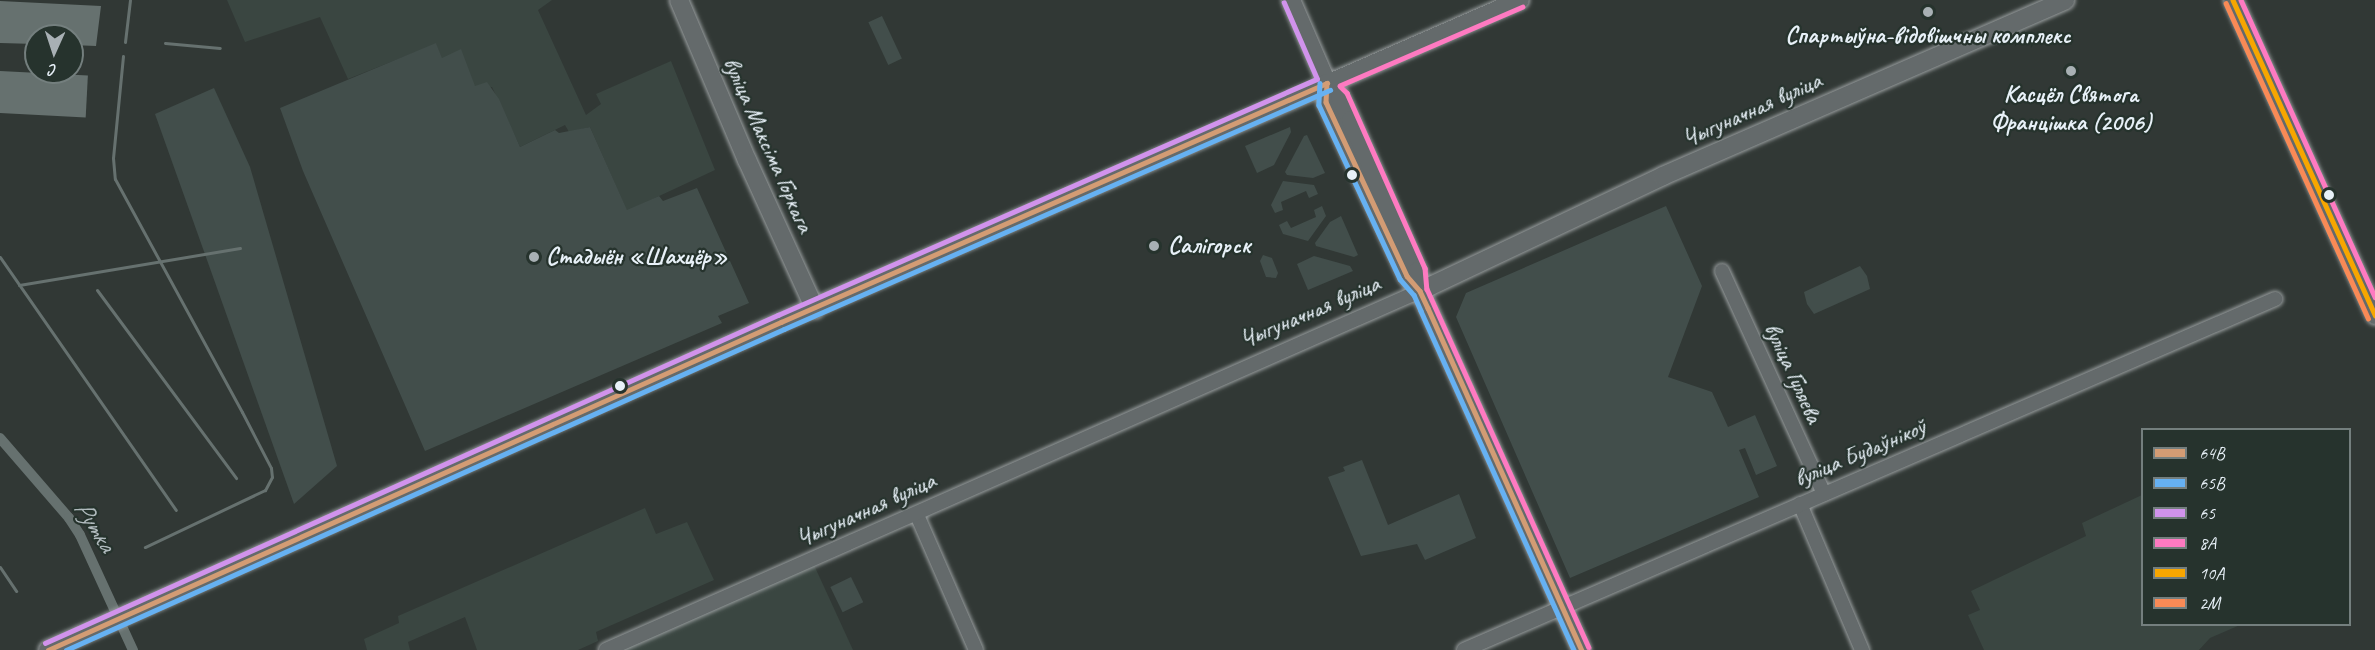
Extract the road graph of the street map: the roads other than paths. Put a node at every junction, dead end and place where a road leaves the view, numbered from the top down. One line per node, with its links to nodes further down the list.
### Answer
1 (679, 0): 10 (main road, вуліца Максіма Горкага)
2 (1291, 0): 6 (main road)
3 (1520, 0): 6 (main road)
4 (2065, 0): 8 (main road, Чыгуначная вуліца)
5 (2236, 2): 11 (main road)
6 (1327, 83): 8 (main road); 10 (main road)
7 (1722, 271): 12 (street, вуліца Гуляева)
8 (1420, 291): 14 (street, Чыгуначная вуліца); 15 (main road)
9 (2275, 299): 12 (street, вуліца Будаўнікоў)
10 (815, 309): 16 (main road)
11 (2375, 315)
12 (1824, 494): 13 (street, вуліца Будаўнікоў)
13 (1800, 504): 15 (street, вуліца Будаўнікоў); 21 (street)
14 (917, 515): 17 (street, Чыгуначная вуліца); 18 (street)
15 (1562, 606): 19 (street, вуліца Будаўнікоў); 20 (main road)
16 (48, 650)
17 (606, 650)
18 (976, 650)
19 (1464, 650)
20 (1582, 650)
21 (1862, 650)

